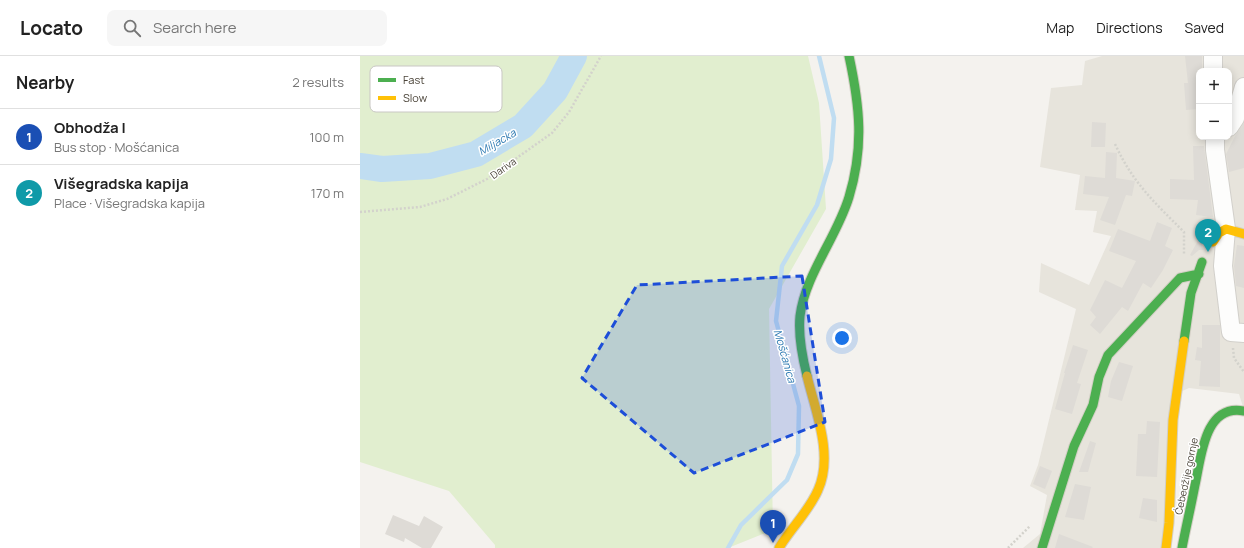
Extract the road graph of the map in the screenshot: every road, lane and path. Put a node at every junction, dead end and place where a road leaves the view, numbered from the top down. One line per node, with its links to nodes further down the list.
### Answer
1 (601, 56): 9 (path, Dariva)
2 (849, 56): 19 (street)
3 (1213, 56): 4 (street)
4 (1213, 68)
5 (1244, 87): 6 (street)
6 (1232, 122)
7 (1217, 140): 10 (street)
8 (1115, 144): 15 (path)
9 (360, 212)
10 (1226, 229): 11 (street); 12 (street); 16 (street)
11 (1244, 234)
12 (1213, 242)
13 (1202, 262): 14 (street)
14 (1199, 274): 15 (street); 21 (street)
15 (1180, 278): 20 (street)
16 (1237, 332): 17 (path)
17 (1244, 372)
18 (1244, 411): 22 (street, Ćebedžije gornje)
19 (779, 548)
20 (1042, 548)
21 (1166, 548)
22 (1182, 548)

